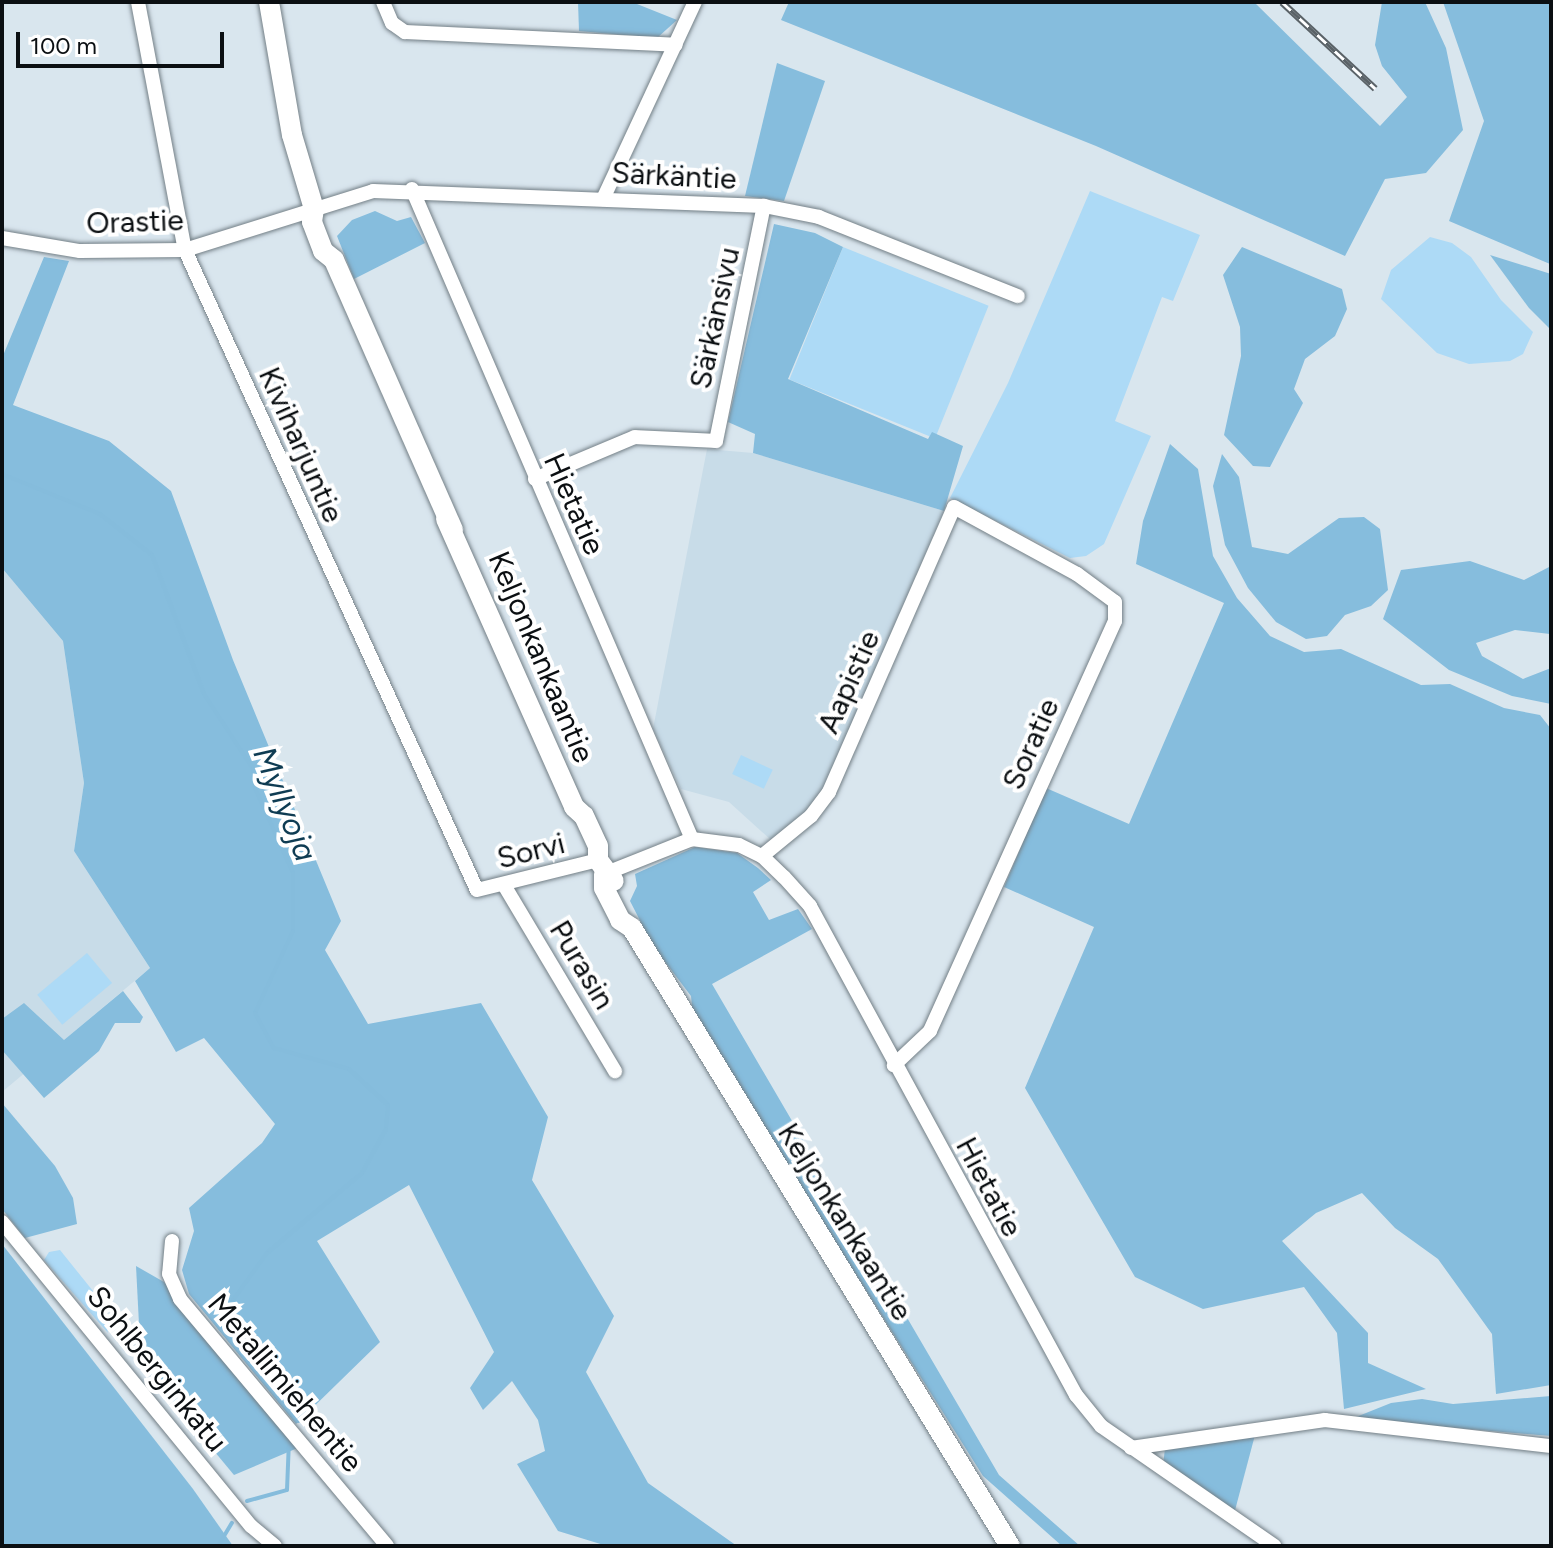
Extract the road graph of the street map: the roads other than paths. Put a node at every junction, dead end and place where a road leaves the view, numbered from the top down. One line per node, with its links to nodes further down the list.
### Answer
1 (138, 2): 11 (street, Kiviharjuntie)
2 (269, 2): 9 (main road, Keljonkankaantie)
3 (383, 2): 5 (street)
4 (695, 2): 5 (street)
5 (676, 45): 7 (street)
6 (412, 189): 7 (street, Särkäntie); 9 (street, Särkäntie); 13 (street, Hietatie)
7 (603, 199): 8 (street, Särkäntie)
8 (764, 206): 12 (street, Särkäntie); 13 (street, Särkänsivu)
9 (314, 209): 11 (street, Orastie); 17 (main road, Keljonkankaantie)
10 (2, 238): 11 (street, Orastie)
11 (185, 250): 19 (street, Kiviharjuntie)
12 (1018, 296)
13 (535, 479): 15 (street, Hietatie)
14 (954, 507): 16 (street, Aapistie); 20 (street, Soratie)
15 (692, 839): 16 (street, Hietatie); 17 (street, Hietatie)
16 (762, 856): 20 (street, Hietatie)
17 (601, 867): 18 (street, Sorvi); 28 (main road, Keljonkankaantie)
18 (504, 885): 19 (street, Sorvi); 21 (street, Purasin)
19 (477, 890)
20 (894, 1065): 25 (street, Hietatie)
21 (615, 1071)
22 (2, 1222): 26 (street, Sohlberginkatu)
23 (172, 1241): 27 (street, Metallimiehentie)
24 (1551, 1446): 25 (street)
25 (1131, 1448): 29 (street, Hietatie)
26 (275, 1546)
27 (387, 1546)
28 (1010, 1546)
29 (1274, 1546)

